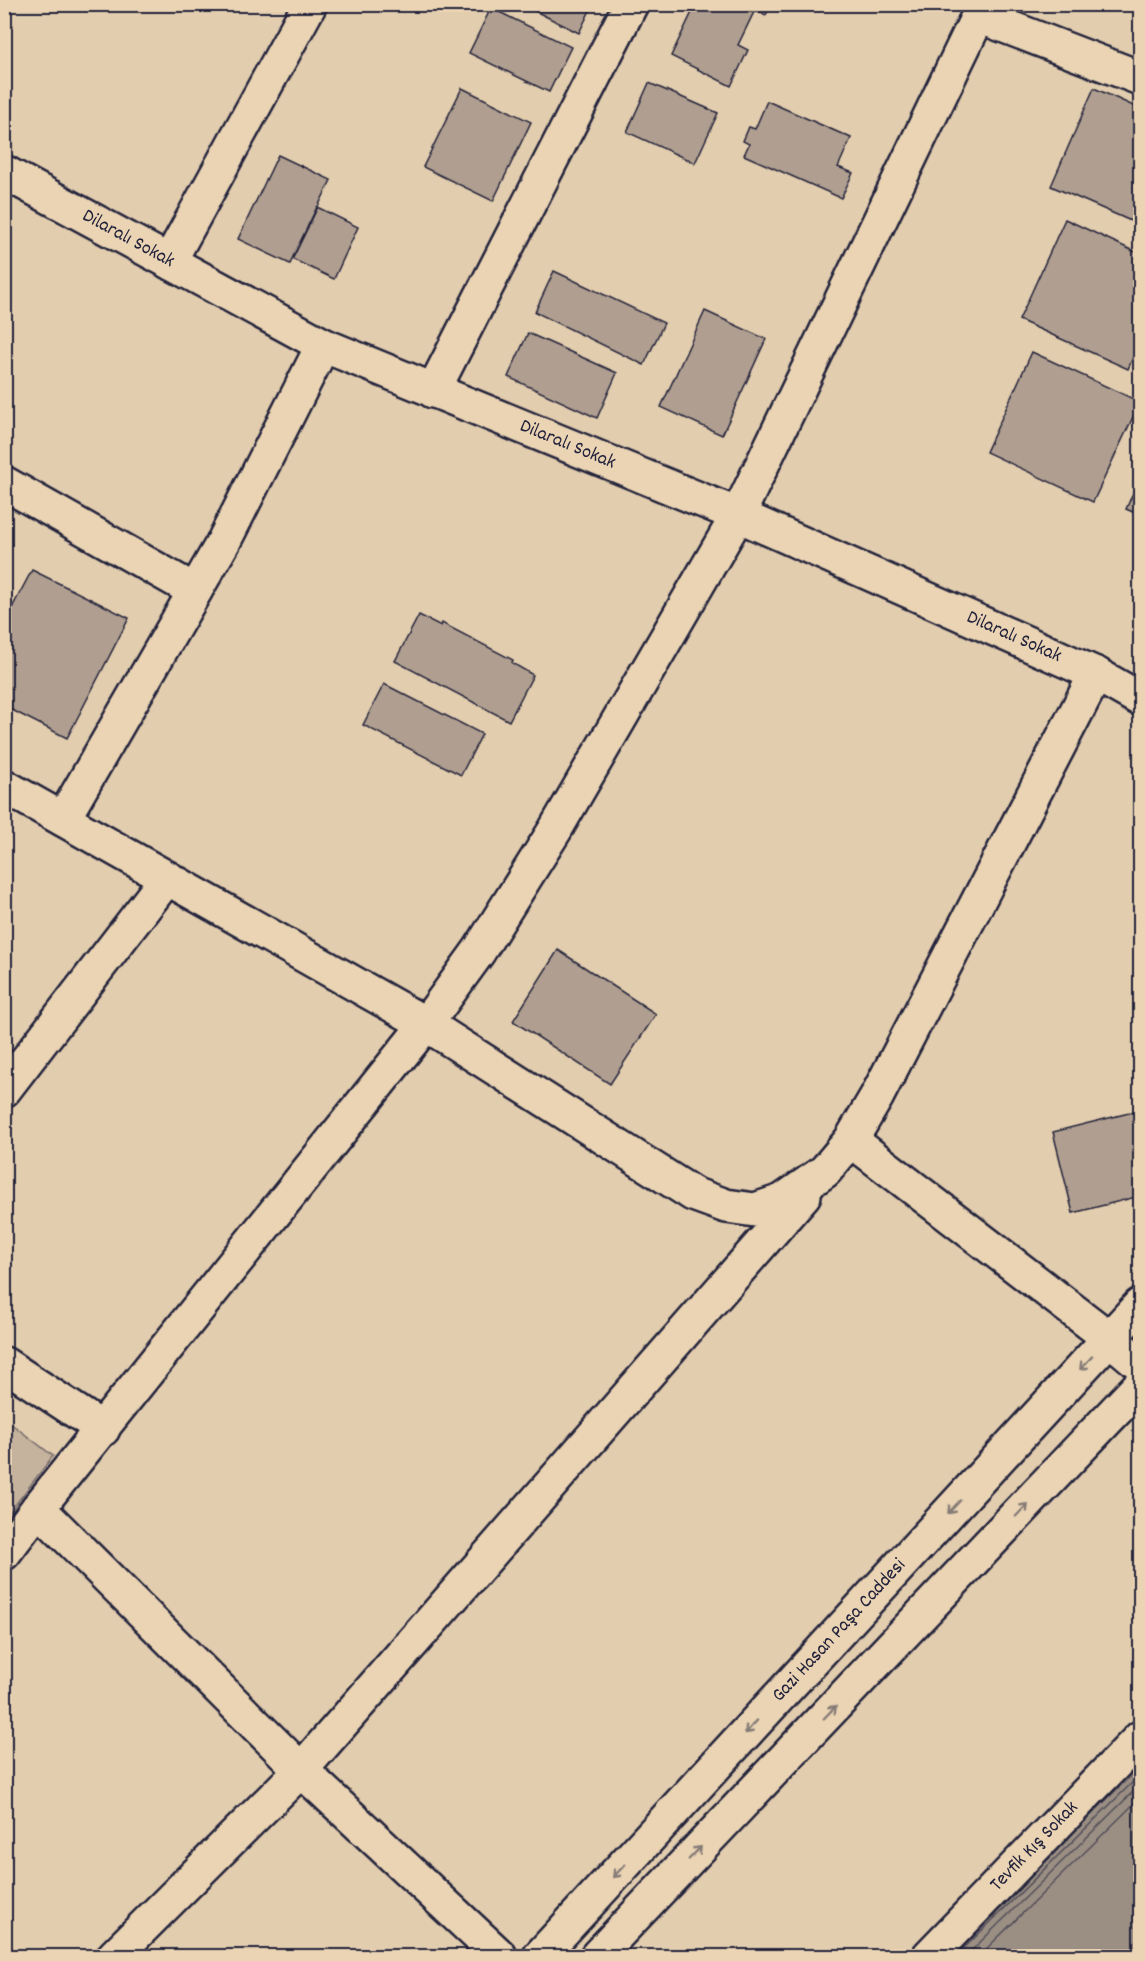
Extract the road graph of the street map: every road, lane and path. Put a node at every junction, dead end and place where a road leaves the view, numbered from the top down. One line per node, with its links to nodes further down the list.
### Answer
1 (310, 4): 6 (street)
2 (631, 4): 8 (street)
3 (982, 10): 4 (street); 10 (street)
4 (1140, 78)
5 (4, 172): 6 (street, Dilaralı Sokak)
6 (169, 262): 7 (street, Dilaralı Sokak)
7 (323, 345): 8 (street, Dilaralı Sokak); 11 (street)
8 (433, 390): 10 (street, Dilaralı Sokak)
9 (4, 483): 11 (street)
10 (738, 516): 12 (street, Dilaralı Sokak); 17 (street)
11 (195, 591): 15 (street)
12 (1096, 674): 13 (street, Dilaralı Sokak); 19 (street)
13 (1140, 699)
14 (4, 786): 15 (street)
15 (63, 819): 16 (street)
16 (167, 878): 17 (street); 18 (street)
17 (426, 1024): 20 (street); 26 (street)
18 (4, 1090)
19 (850, 1140): 20 (street); 22 (street)
20 (825, 1171): 30 (street)
21 (1140, 1305): 22 (street, Gazi Hasan Paşa Caddesi)
22 (1109, 1338): 24 (street); 33 (street, Gazi Hasan Paşa Caddesi, one-way to 33)
23 (4, 1364): 26 (street)
24 (1140, 1364)
25 (1140, 1385): 34 (street, one-way to 25)
26 (103, 1429): 27 (street)
27 (38, 1508): 28 (street); 30 (street)
28 (4, 1553)
29 (1140, 1738): 35 (street, Tevfik Kış Sokak)
30 (301, 1770): 31 (street); 32 (street)
31 (114, 1956)
32 (500, 1956)
33 (540, 1956)
34 (597, 1956)
35 (929, 1956)

